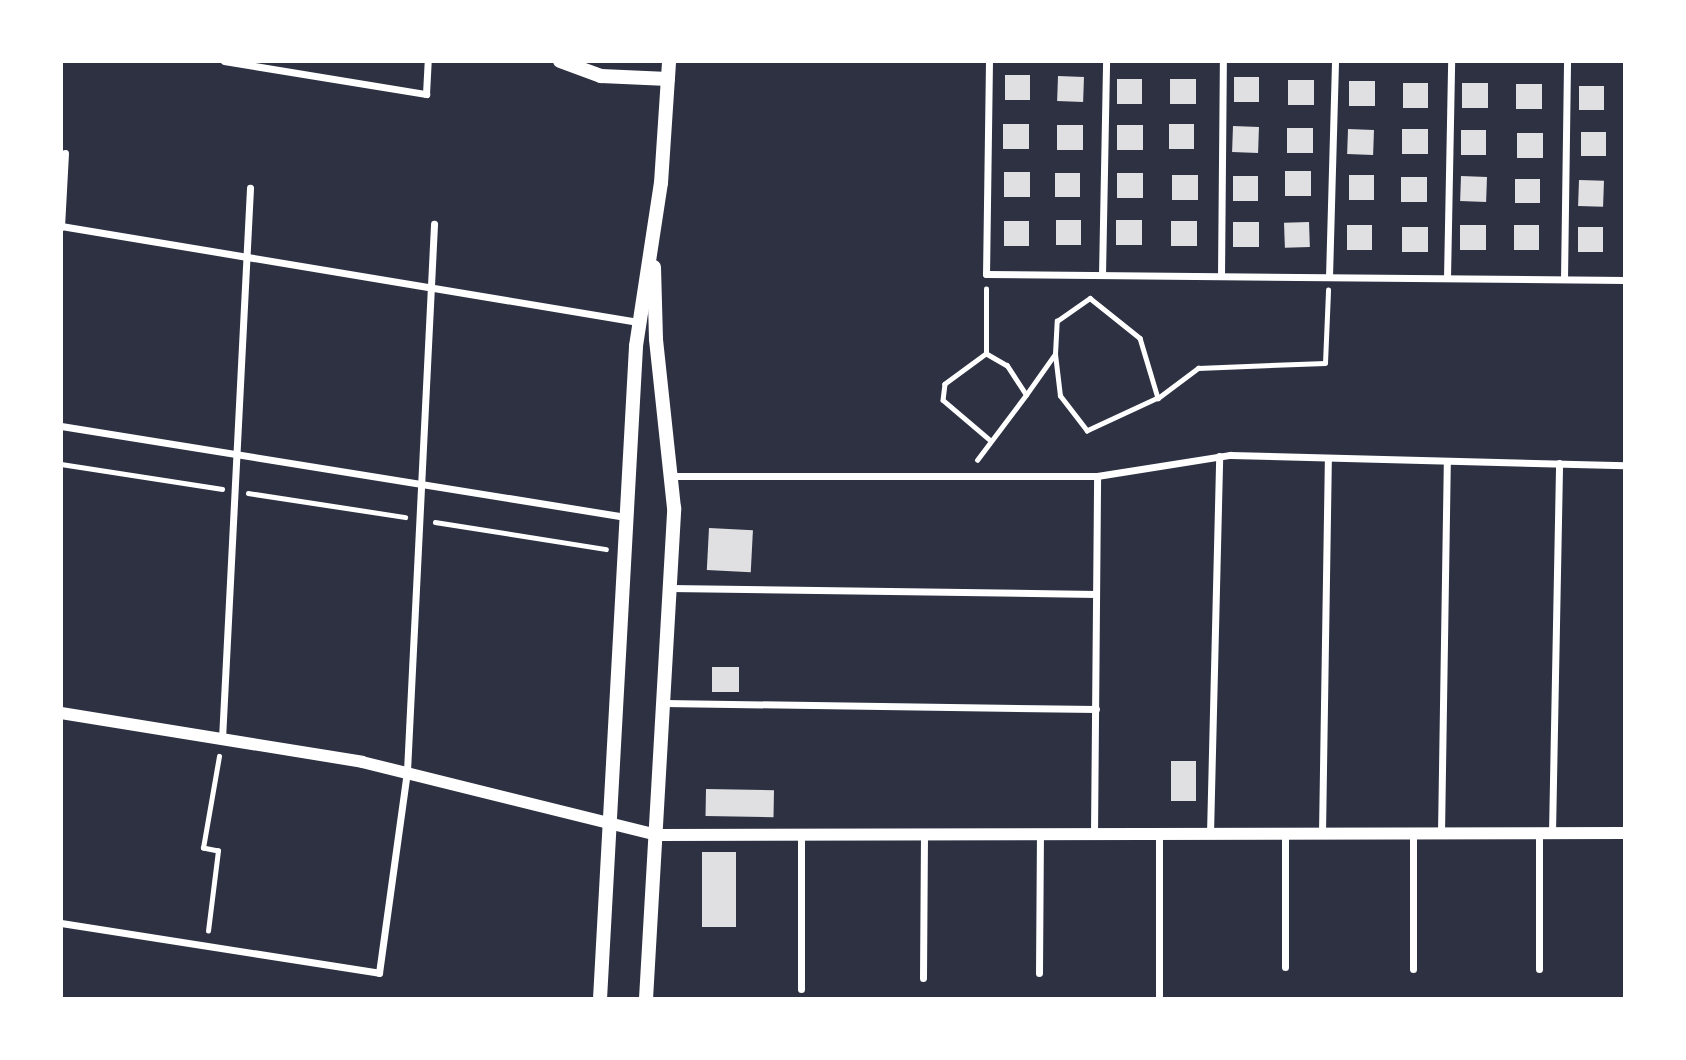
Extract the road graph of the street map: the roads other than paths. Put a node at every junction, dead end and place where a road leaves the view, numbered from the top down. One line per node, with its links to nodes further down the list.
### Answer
1 (224, 61): 12 (street)
2 (282, 61): 12 (street)
3 (428, 61): 12 (street)
4 (560, 61): 13 (main road)
5 (669, 61): 13 (main road)
6 (989, 61): 20 (street)
7 (1106, 61): 20 (street)
8 (1223, 61): 21 (street)
9 (1335, 61): 22 (street)
10 (1451, 61): 23 (street)
11 (1567, 61): 24 (street)
12 (282, 71)
13 (668, 79): 18 (main road)
14 (65, 153): 17 (street)
15 (250, 188): 19 (street)
16 (433, 224): 26 (street)
17 (61, 227): 19 (street)
18 (654, 238): 27 (main road); 35 (main road)
19 (248, 257): 26 (street); 29 (street)
20 (1102, 275): 21 (street)
21 (1221, 276): 22 (street)
22 (1329, 277): 23 (street)
23 (1447, 278): 24 (street)
24 (1564, 279): 25 (street)
25 (1625, 280)
26 (430, 288): 27 (street); 37 (street)
27 (638, 322): 38 (main road)
28 (61, 426): 29 (street)
29 (238, 454): 37 (street); 44 (street)
30 (1219, 456): 31 (street); 36 (street); 56 (street)
31 (1328, 458): 32 (street); 47 (street)
32 (1447, 461): 33 (street); 49 (street)
33 (1559, 463): 34 (street); 50 (street)
34 (1625, 465)
35 (674, 476): 36 (street); 39 (main road)
36 (1097, 476): 40 (street)
37 (421, 482): 38 (street); 45 (street)
38 (626, 517): 46 (main road)
39 (670, 588): 40 (street); 41 (main road)
40 (1096, 594): 42 (street)
41 (664, 704): 42 (street); 58 (main road)
42 (1096, 709): 54 (street)
43 (61, 713): 44 (street)
44 (222, 739): 45 (street)
45 (407, 771): 46 (street); 60 (street)
46 (609, 822): 58 (street); 67 (main road)
47 (1322, 833): 48 (street); 57 (street)
48 (1413, 833): 49 (street); 62 (street)
49 (1441, 833): 50 (street)
50 (1545, 833): 51 (street); 63 (street)
51 (1625, 833)
52 (924, 834): 53 (street); 59 (street); 65 (street)
53 (1040, 834): 54 (street); 64 (street)
54 (1094, 834): 55 (street)
55 (1159, 834): 56 (street); 69 (street)
56 (1210, 834): 57 (street)
57 (1285, 834): 61 (street)
58 (657, 835): 59 (street); 68 (main road)
59 (801, 835): 66 (street)
60 (61, 923)
61 (1285, 967)
62 (1413, 969)
63 (1539, 969)
64 (1039, 973)
65 (923, 978)
66 (801, 989)
67 (600, 999)
68 (646, 999)
69 (1159, 999)

